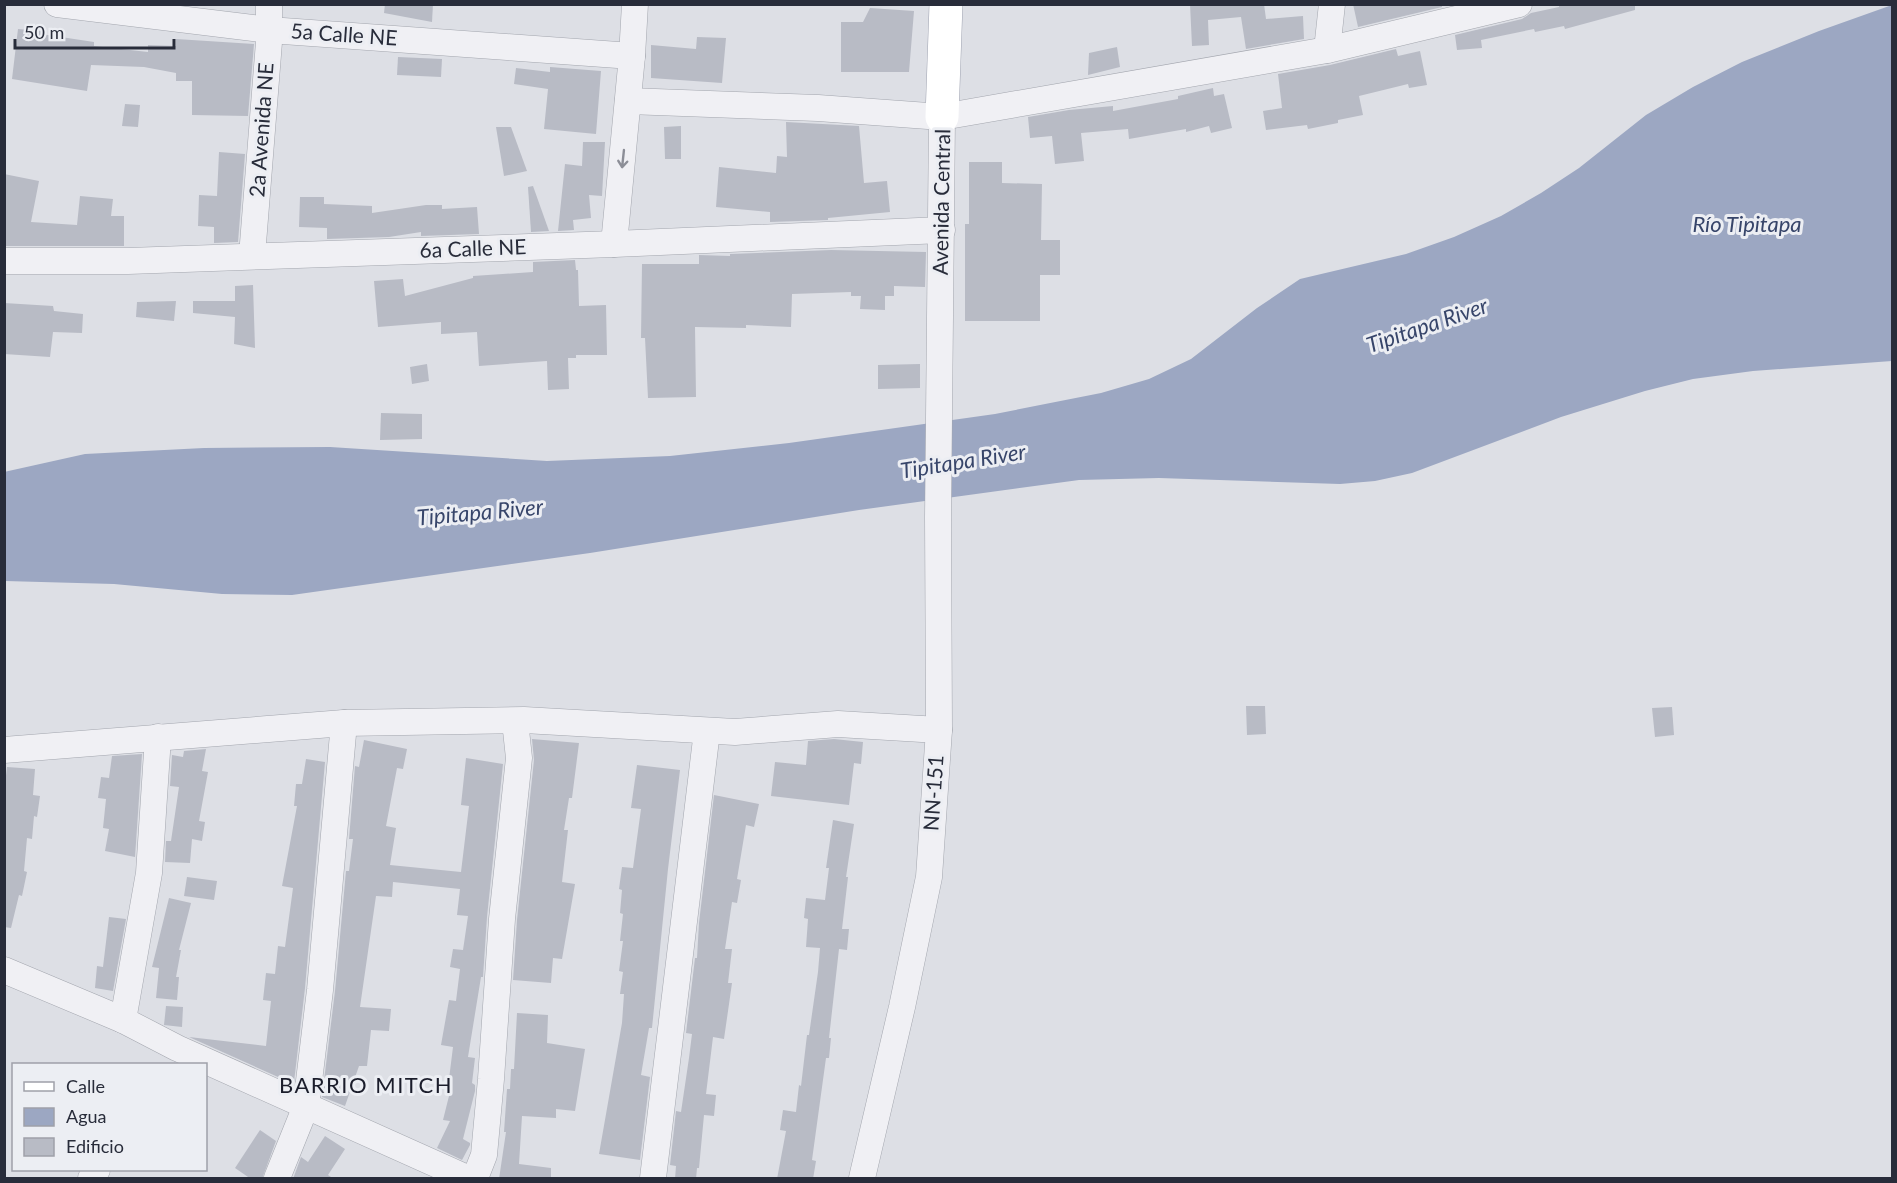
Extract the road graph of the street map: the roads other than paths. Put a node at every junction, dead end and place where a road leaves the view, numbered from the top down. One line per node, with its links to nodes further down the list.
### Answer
1 (57, 4): 7 (street, 5a Calle NE)
2 (269, 4): 7 (street, 2a Avenida NE)
3 (635, 4): 9 (street)
4 (946, 4): 11 (main road, Avenida Central / NN-151)
5 (1332, 4): 8 (street)
6 (1519, 4): 8 (street)
7 (269, 30): 9 (street, 5a Calle NE); 14 (street, 2a Avenida NE)
8 (1327, 50): 11 (street)
9 (632, 57): 10 (street)
10 (628, 101): 11 (street); 13 (street, one-way to 13)
11 (942, 117): 12 (street, Avenida Central / NN-151)
12 (942, 230): 13 (street, 6a Calle NE); 16 (street, Avenida Central / NN-151)
13 (614, 244): 14 (street, 6a Calle NE)
14 (252, 256): 15 (street, 6a Calle NE)
15 (4, 261)
16 (939, 399): 19 (street, NN-151 / NN-151)
17 (515, 720): 18 (street); 20 (street); 31 (street)
18 (344, 723): 21 (street); 28 (street)
19 (939, 730): 20 (street); 33 (street, NN-151 / NN-151)
20 (707, 731): 32 (street)
21 (158, 737): 22 (street); 24 (street)
22 (4, 750)
23 (4, 969): 24 (street)
24 (123, 1020): 25 (street)
25 (172, 1056): 26 (street)
26 (191, 1063)
27 (207, 1069): 28 (street)
28 (306, 1106): 29 (street); 30 (street)
29 (277, 1179)
30 (467, 1179)
31 (476, 1179)
32 (653, 1179)
33 (862, 1179)

